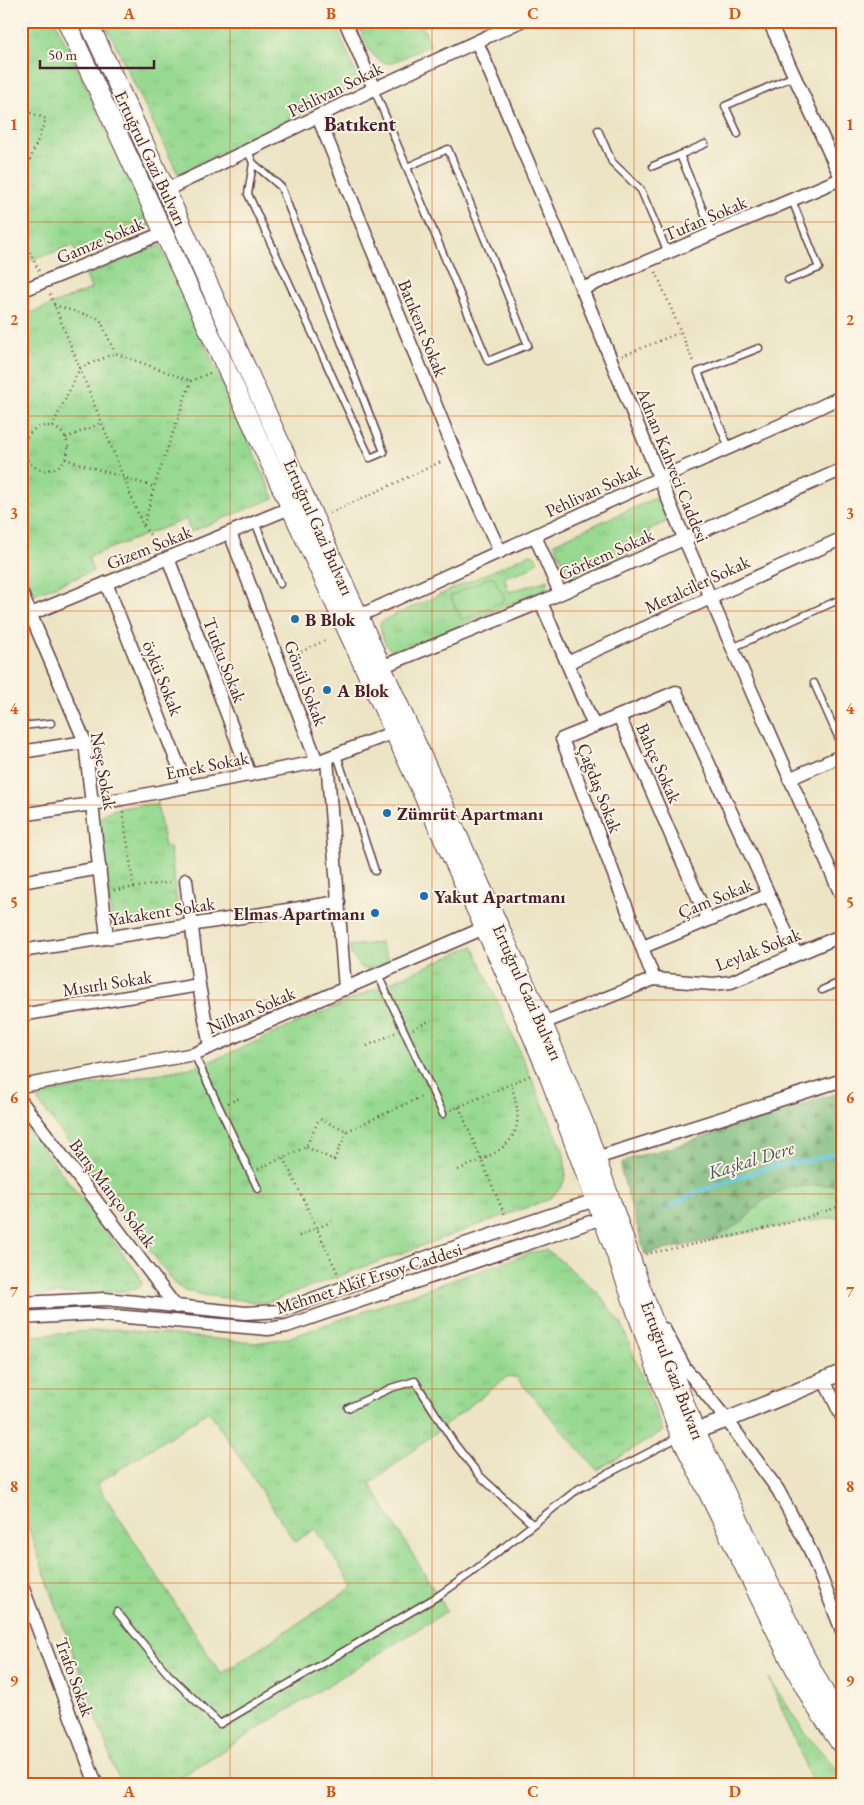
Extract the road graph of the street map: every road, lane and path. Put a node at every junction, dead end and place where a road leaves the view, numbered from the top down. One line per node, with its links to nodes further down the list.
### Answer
1 (66, 21): 22 (main road, Ertuğrul Gazi Bulvarı)
2 (88, 21): 20 (main road, Ertuğrul Gazi Bulvarı)
3 (345, 21): 8 (street)
4 (520, 21): 6 (street, Pehlivan Sokak)
5 (768, 21): 7 (street)
6 (476, 42): 8 (street, Pehlivan Sokak); 29 (street, Adnan Kahveci Caddesi)
7 (794, 76): 12 (lane); 18 (street)
8 (374, 89): 10 (street, Pehlivan Sokak); 17 (lane)
9 (21, 109): 19 (path)
10 (318, 117): 15 (street, Pehlivan Sokak); 46 (street, Batıkent Sokak)
11 (598, 130): 25 (lane)
12 (738, 134)
13 (705, 144): 14 (lane)
14 (680, 155): 16 (lane); 24 (lane)
15 (250, 157): 15 (lane); 20 (street, Pehlivan Sokak)
16 (653, 166)
17 (406, 167): 17 (lane)
18 (842, 180): 21 (street, Tufan Sokak)
19 (21, 183)
20 (166, 190): 53 (main road, Ertuğrul Gazi Bulvarı)
21 (792, 200): 24 (street, Tufan Sokak); 27 (lane)
22 (164, 233): 28 (street, Gamze Sokak); 36 (main road, Ertuğrul Gazi Bulvarı)
23 (21, 234): 28 (path)
24 (713, 234): 25 (street, Tufan Sokak)
25 (668, 253): 26 (street, Tufan Sokak)
26 (651, 260): 29 (street, Tufan Sokak); 32 (path)
27 (788, 280)
28 (45, 282): 30 (street, Gamze Sokak); 31 (path)
29 (582, 289): 35 (street, Adnan Kahveci Caddesi)
30 (21, 291)
31 (54, 305): 34 (path); 37 (path)
32 (681, 332): 35 (path); 38 (path)
33 (760, 348): 38 (lane)
34 (115, 353): 37 (path); 39 (path)
35 (612, 361): 50 (street, Adnan Kahveci Caddesi)
36 (225, 366): 39 (path); 52 (main road, Ertuğrul Gazi Bulvarı)
37 (80, 368): 41 (path); 42 (path)
38 (698, 372): 44 (lane)
39 (191, 381): 51 (path)
40 (843, 396): 44 (street, Pehlivan Sokak)
41 (102, 422): 43 (path); 49 (path)
42 (52, 427): 43 (path); 45 (path)
43 (66, 438): 47 (path)
44 (729, 448): 50 (street, Pehlivan Sokak)
45 (23, 456): 47 (path)
46 (456, 456): 53 (path); 60 (street, Batıkent Sokak)
47 (65, 459): 49 (path)
48 (843, 469): 58 (street, Görkem Sokak)
49 (124, 478): 51 (path); 55 (path)
50 (660, 478): 57 (street, Pehlivan Sokak); 58 (street, Adnan Kahveci Caddesi)
51 (154, 487): 55 (path)
52 (290, 508): 54 (street, Gizem Sokak); 75 (main road, Ertuğrul Gazi Bulvarı)
53 (315, 520): 70 (main road, Ertuğrul Gazi Bulvarı)
54 (255, 522): 56 (street, Gizem Sokak); 63 (lane)
55 (143, 526): 61 (path)
56 (230, 533): 61 (street, Gizem Sokak); 73 (street, Gönül Sokak)
57 (535, 536): 60 (street, Pehlivan Sokak); 65 (street)
58 (684, 538): 65 (street, Görkem Sokak); 66 (street, Adnan Kahveci Caddesi)
59 (843, 538): 66 (street, Metalciler Sokak)
60 (500, 552): 70 (street, Pehlivan Sokak)
61 (168, 558): 62 (street, Gizem Sokak); 87 (street, Tutku Sokak)
62 (106, 583): 69 (street, Gizem Sokak); 89 (street, öykü Sokak)
63 (280, 584)
64 (21, 592): 69 (street, Neşe Sokak)
65 (560, 593): 68 (street, Görkem Sokak)
66 (710, 598): 72 (street, Adnan Kahveci Caddesi); 74 (street, Metalciler Sokak)
67 (843, 598): 72 (lane)
68 (541, 602): 74 (street, Çağdaş Sokak); 75 (street, Görkem Sokak)
69 (26, 616): 82 (street, Neşe Sokak)
70 (359, 616): 75 (main road, Ertuğrul Gazi Bulvarı)
71 (326, 640): 73 (path)
72 (732, 648): 88 (street, Adnan Kahveci Caddesi)
73 (279, 662): 86 (street, Gönül Sokak)
74 (567, 663): 80 (street, Çağdaş Sokak)
75 (375, 670): 81 (main road, Ertuğrul Gazi Bulvarı); 118 (main road, Ertuğrul Gazi Bulvarı)
76 (814, 683): 83 (lane)
77 (619, 716): 80 (street); 99 (street, Bahçe Sokak); 102 (street, Bahçe Sokak)
78 (51, 723): 79 (lane)
79 (21, 726)
80 (594, 726): 107 (street, Çağdaş Sokak)
81 (394, 732): 86 (street, Emek Sokak); 104 (main road, Ertuğrul Gazi Bulvarı)
82 (85, 742): 84 (street); 91 (street, Neşe Sokak)
83 (843, 748)
84 (21, 752)
85 (843, 754): 88 (street)
86 (327, 759): 87 (street, Emek Sokak); 94 (lane); 101 (street, Gönül Sokak)
87 (250, 775): 89 (street, Emek Sokak)
88 (789, 780): 100 (street, Adnan Kahveci Caddesi)
89 (187, 786): 90 (street, Emek Sokak)
90 (122, 799): 91 (street, Emek Sokak); 97 (path)
91 (93, 804): 92 (street, Emek Sokak); 93 (street, Neşe Sokak)
92 (21, 815)
93 (100, 868): 96 (street); 98 (street, Neşe Sokak)
94 (375, 871)
95 (186, 880): 97 (path); 103 (street)
96 (21, 882)
97 (134, 888): 98 (path)
98 (102, 891): 106 (street, Neşe Sokak)
99 (769, 895): 102 (street, Çam Sokak); 109 (street, Çam Sokak)
100 (843, 899)
101 (339, 902): 103 (street, Yakakent Sokak); 114 (street, Gönül Sokak)
102 (708, 920): 107 (street, Çam Sokak)
103 (192, 924): 106 (street, Yakakent Sokak); 113 (street)
104 (484, 928): 110 (street, Nilhan Sokak); 123 (main road, Ertuğrul Gazi Bulvarı)
105 (843, 935): 109 (street, Leylak Sokak)
106 (108, 937): 108 (street, Yakakent Sokak)
107 (643, 947): 111 (street, Çağdaş Sokak)
108 (21, 951)
109 (796, 954): 111 (street, Leylak Sokak)
110 (378, 975): 114 (street, Nilhan Sokak); 119 (lane)
111 (654, 979): 118 (street, Leylak Sokak)
112 (843, 981): 115 (lane)
113 (199, 985): 116 (street, Mısırlı Sokak); 121 (street)
114 (345, 989): 121 (street, Nilhan Sokak)
115 (822, 990)
116 (21, 1015)
117 (431, 1020): 119 (path)
118 (543, 1023): 134 (main road, Ertuğrul Gazi Bulvarı)
119 (404, 1031): 120 (path); 127 (lane)
120 (367, 1046)
121 (210, 1047): 122 (street, Nilhan Sokak)
122 (194, 1054): 126 (street, Nilhan Sokak); 137 (lane)
123 (546, 1068): 125 (path); 139 (main road, Ertuğrul Gazi Bulvarı)
124 (843, 1080): 134 (street)
125 (510, 1084): 129 (path); 135 (path)
126 (21, 1086)
127 (433, 1091): 130 (lane); 131 (path)
128 (21, 1101): 150 (street, Barış Manço Sokak)
129 (459, 1107): 130 (path); 135 (path)
130 (443, 1114)
131 (347, 1131): 132 (path); 132 (path)
132 (306, 1147): 133 (path)
133 (284, 1158): 137 (path); 143 (path)
134 (596, 1158): 146 (main road, Ertuğrul Gazi Bulvarı)
135 (482, 1160): 136 (path); 144 (path)
136 (458, 1170)
137 (250, 1173): 138 (lane)
138 (258, 1189)
139 (595, 1200): 141 (main road, Ertuğrul Gazi Bulvarı); 144 (street, Mehmet Akif Ersoy Caddesi)
140 (843, 1205): 146 (path)
141 (602, 1218): 146 (main road, Ertuğrul Gazi Bulvarı); 151 (street, Mehmet Akif Ersoy Caddesi)
142 (336, 1220): 143 (path)
143 (316, 1228): 145 (path); 147 (path)
144 (510, 1228): 147 (street, Mehmet Akif Ersoy Caddesi)
145 (299, 1236)
146 (625, 1260): 148 (main road, Ertuğrul Gazi Bulvarı); 157 (main road)
147 (345, 1288): 150 (street, Mehmet Akif Ersoy Caddesi)
148 (642, 1290): 156 (street); 157 (main road, Ertuğrul Gazi Bulvarı)
149 (21, 1303): 150 (street, Mehmet Akif Ersoy Caddesi)
150 (176, 1307)
151 (21, 1318)
152 (843, 1372): 153 (street)
153 (824, 1380): 155 (street); 156 (street)
154 (348, 1408): 158 (lane)
155 (843, 1419)
156 (727, 1420): 157 (street); 161 (street)
157 (688, 1434): 158 (lane); 162 (main road, Ertuğrul Gazi Bulvarı)
158 (532, 1524): 160 (lane)
159 (21, 1583): 164 (street, Trafo Sokak)
160 (117, 1612)
161 (843, 1633)
162 (836, 1713): 163 (main road, Ertuğrul Gazi Bulvarı)
163 (843, 1748)
164 (96, 1784)

